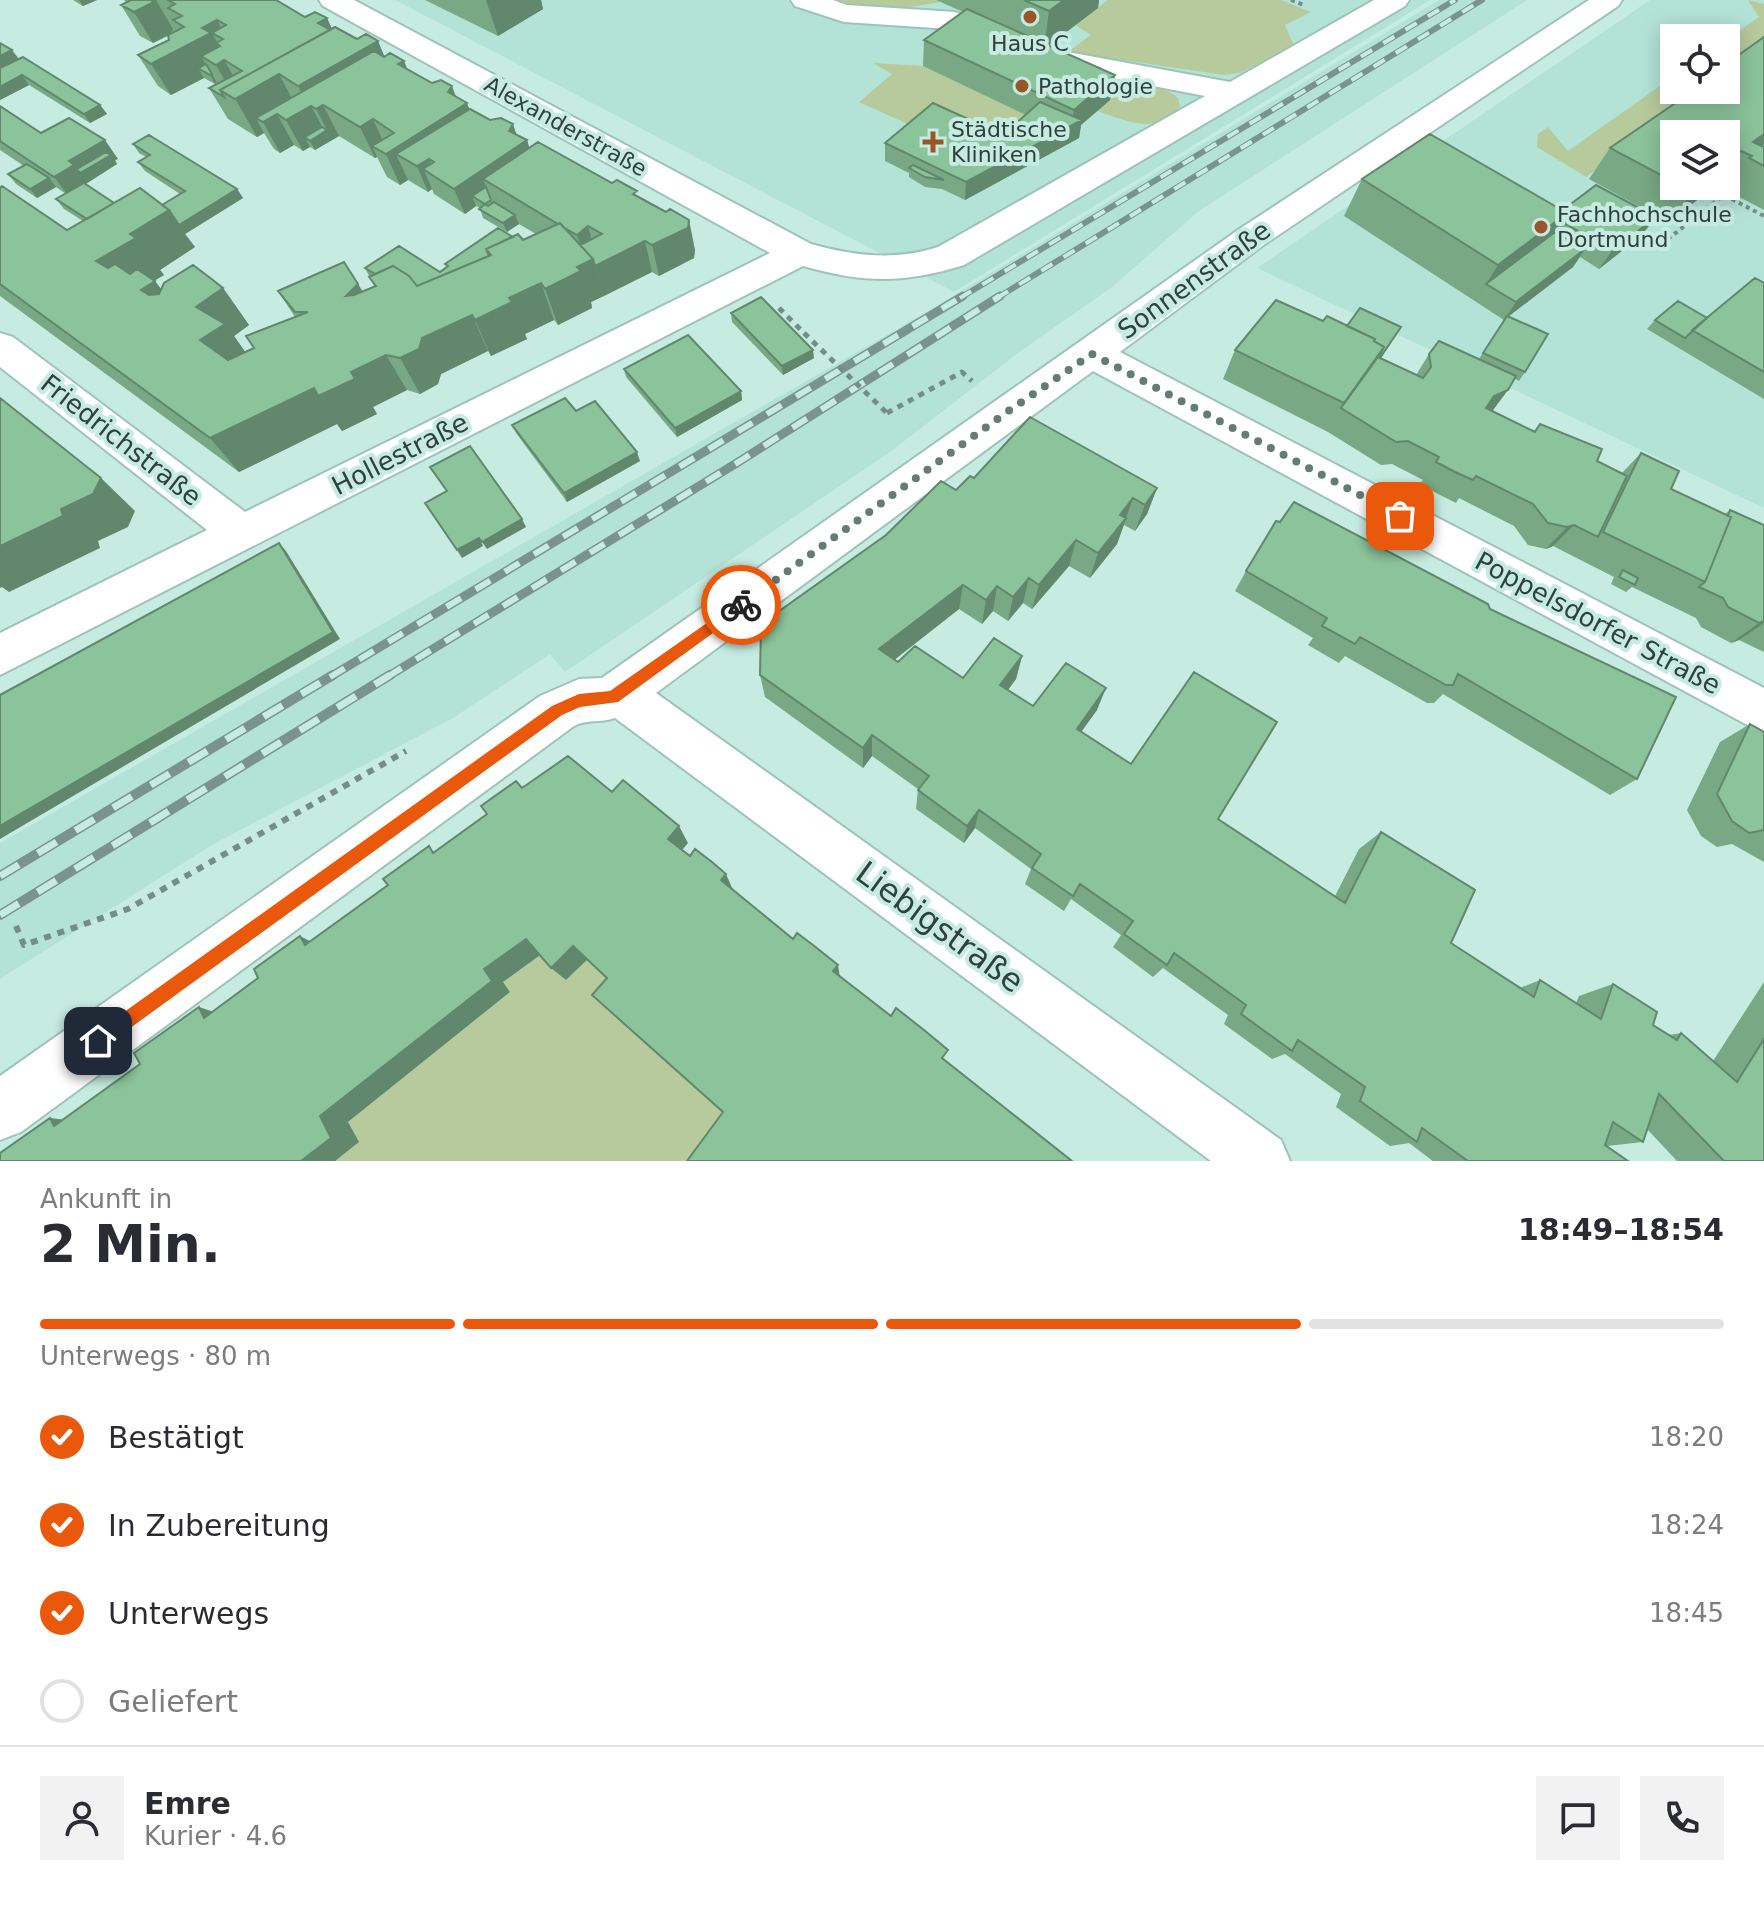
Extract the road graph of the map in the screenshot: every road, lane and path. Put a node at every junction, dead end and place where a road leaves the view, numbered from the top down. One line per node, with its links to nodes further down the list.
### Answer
1 (333, 0): 12 (street, Alexanderstraße)
2 (805, 0): 7 (street)
3 (1291, 0): 6 (path)
4 (1395, 0): 7 (street, Alexanderstraße)
5 (1608, 0): 15 (street, Sonnenstraße)
6 (1303, 5)
7 (1234, 92): 12 (street, Alexanderstraße)
8 (1718, 200): 11 (path)
9 (1734, 200): 10 (path)
10 (1764, 216)
11 (1668, 239)
12 (799, 253): 17 (street, Hollestraße)
13 (777, 306): 16 (path, bridge)
14 (0, 347): 17 (street, Friedrichstraße)
15 (1092, 354): 19 (street, Sonnenstraße); 20 (street, Poppelsdorfer Straße)
16 (962, 372)
17 (242, 533): 18 (street, Hollestraße)
18 (0, 655)
19 (619, 693): 23 (street, Sonnenstraße); 24 (street, Liebigstraße)
20 (1764, 712)
21 (417, 744): 22 (path)
22 (16, 926)
23 (0, 1111)
24 (1260, 1161)

